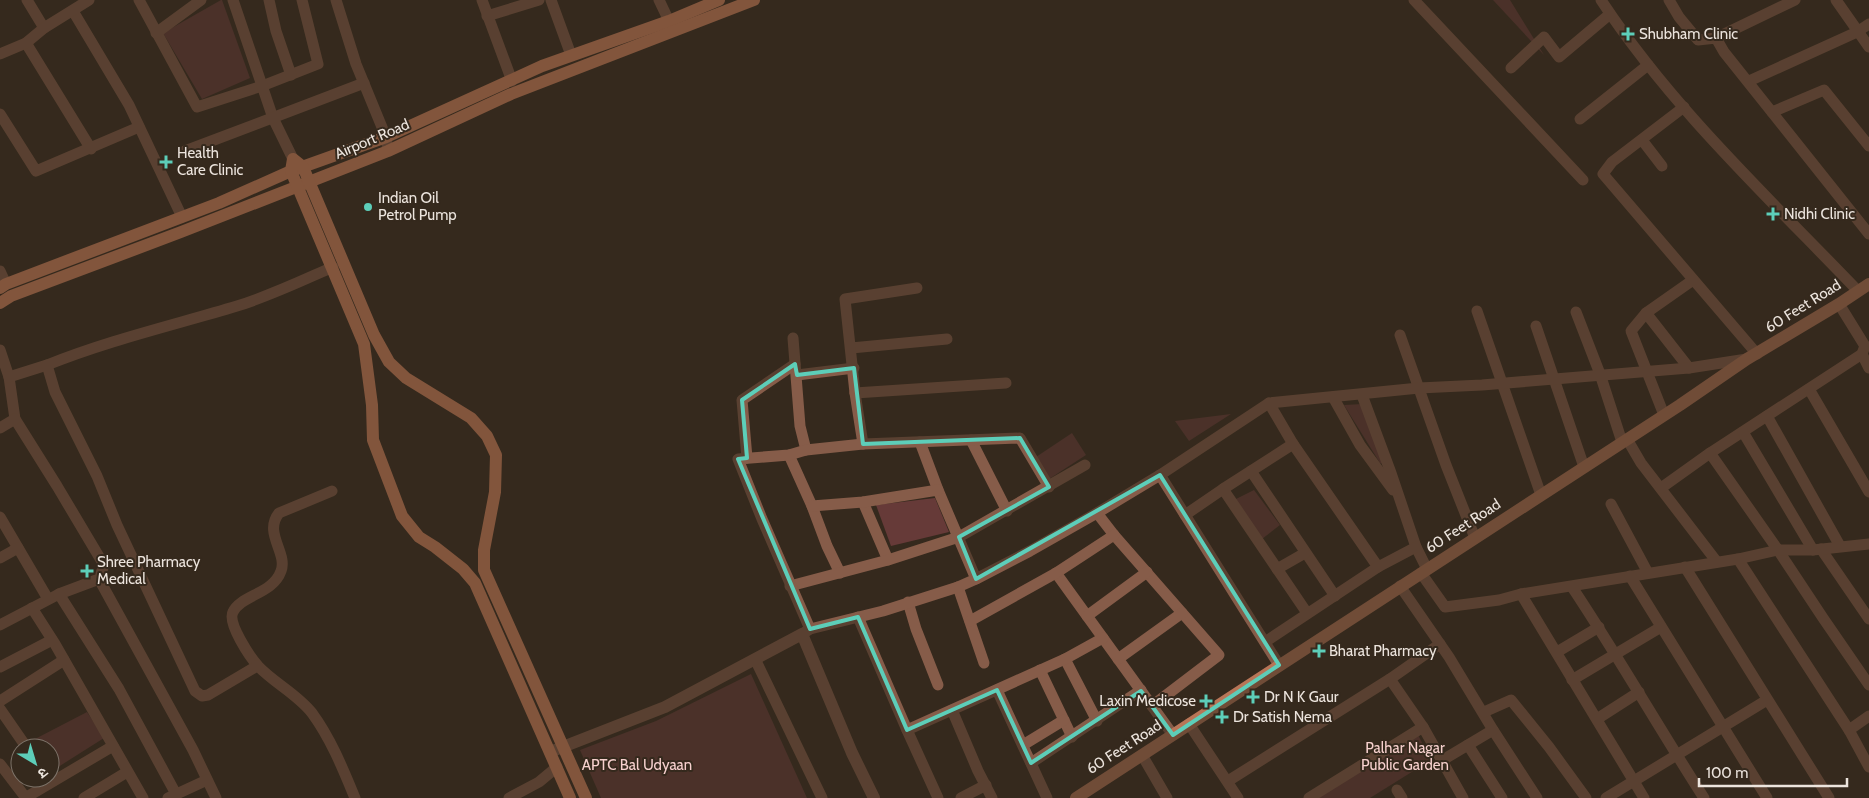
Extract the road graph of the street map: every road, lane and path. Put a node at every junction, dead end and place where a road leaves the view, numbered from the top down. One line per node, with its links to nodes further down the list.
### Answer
1 (27, 0): 25 (street)
2 (89, 0): 20 (street)
3 (139, 0): 27 (street)
4 (201, 0): 27 (street)
5 (233, 0): 39 (street)
6 (269, 0): 35 (street)
7 (302, 0): 35 (street)
8 (336, 0): 38 (street)
9 (482, 0): 22 (street)
10 (539, 0): 22 (street)
11 (551, 0): 32 (street)
12 (658, 0): 23 (street)
13 (719, 0): 23 (main road, Airport Road)
14 (754, 0): 51 (main road, Airport Road)
15 (1414, 0): 54 (street)
16 (1600, 0): 21 (street)
17 (1670, 0): 28 (street)
18 (1795, 0): 28 (street)
19 (1836, 0): 26 (street)
20 (73, 10): 25 (street); 45 (street)
21 (1610, 14): 33 (street); 34 (street)
22 (488, 16): 36 (street)
23 (669, 21): 32 (main road, Airport Road)
24 (1869, 24): 26 (street)
25 (44, 28): 29 (street)
26 (1857, 32): 30 (street); 37 (street)
27 (156, 33): 39 (street)
28 (1716, 38): 37 (street)
29 (26, 43): 31 (street); 49 (street)
30 (1869, 46)
31 (0, 54)
32 (571, 55): 36 (main road, Airport Road)
33 (1648, 65): 40 (street); 44 (street)
34 (1511, 68)
35 (291, 75): 39 (street)
36 (512, 81): 46 (main road, Airport Road)
37 (1749, 81): 41 (street)
38 (364, 83): 43 (street); 46 (street)
39 (262, 86): 43 (street)
40 (1684, 107): 47 (street); 63 (street)
41 (1772, 112): 48 (street); 57 (street)
42 (0, 114): 49 (street)
43 (273, 118): 50 (street); 52 (street)
44 (1580, 119)
45 (139, 127): 49 (street); 56 (street)
46 (386, 137): 51 (street); 52 (main road, Airport Road)
47 (1642, 140): 53 (street); 60 (street)
48 (1869, 146)
49 (91, 149)
50 (185, 151)
51 (388, 151): 55 (main road, Airport Road)
52 (295, 166): 55 (main road); 56 (main road, Airport Road)
53 (1662, 166)
54 (1583, 180)
55 (304, 184): 58 (main road); 64 (main road, Airport Road); 216 (main road)
56 (182, 217): 61 (main road, Airport Road)
57 (1869, 234)
58 (332, 267): 77 (street); 217 (main road)
59 (0, 271): 61 (street)
60 (1693, 280): 68 (street); 76 (street)
61 (3, 286)
62 (917, 288): 73 (street)
63 (1863, 288): 65 (main road, 60 Feet Road)
64 (0, 303)
65 (1839, 304): 74 (street); 76 (main road, 60 Feet Road)
66 (1477, 311): 87 (street)
67 (1576, 312): 83 (street)
68 (1646, 313): 79 (street); 82 (street)
69 (1536, 326): 85 (street)
70 (1400, 336): 88 (street)
71 (793, 338): 81 (street)
72 (947, 339): 73 (street)
73 (851, 348): 78 (street)
74 (1865, 348): 80 (street); 89 (street)
75 (0, 350): 84 (street)
76 (1752, 356): 79 (street); 94 (main road, 60 Feet Road)
77 (48, 365): 84 (street); 184 (street)
78 (854, 368): 81 (street); 90 (street)
79 (1689, 368): 82 (street)
80 (1869, 368)
81 (796, 369): 104 (street); 107 (street)
82 (1648, 372): 83 (street); 94 (street)
83 (1600, 374): 85 (street); 100 (street)
84 (8, 377): 96 (street)
85 (1553, 379): 87 (street); 109 (street)
86 (1006, 383): 90 (street)
87 (1501, 383): 88 (street); 118 (street)
88 (1420, 388): 91 (street); 129 (street)
89 (1809, 389): 95 (street); 117 (street)
90 (855, 393): 102 (street)
91 (1362, 395): 92 (street); 119 (street)
92 (1333, 397): 93 (street); 119 (street)
93 (1269, 403): 103 (street); 111 (street)
94 (1664, 415): 100 (main road, 60 Feet Road)
95 (1767, 416): 98 (street); 131 (street)
96 (15, 419): 97 (street); 150 (street)
97 (0, 428)
98 (1744, 432): 105 (street); 134 (street)
99 (971, 440): 101 (street); 112 (street); 123 (street)
100 (1624, 441): 109 (main road, 60 Feet Road); 113 (street)
101 (920, 442): 102 (street); 115 (street)
102 (863, 444): 104 (street)
103 (1293, 444): 110 (street); 142 (street)
104 (806, 450): 106 (street)
105 (1710, 453): 113 (street); 135 (street)
106 (789, 455): 107 (street); 122 (street)
107 (747, 458): 152 (street)
108 (1085, 465): 112 (street)
109 (1584, 467): 118 (main road, 60 Feet Road)
110 (1251, 471): 114 (street); 136 (street)
111 (1160, 475): 124 (street); 125 (street)
112 (1049, 487): 123 (street)
113 (1661, 488): 140 (street)
114 (1222, 489): 125 (street); 143 (street)
115 (938, 490): 120 (street); 128 (street)
116 (332, 491): 184 (street)
117 (1869, 492)
118 (1541, 495): 129 (main road, 60 Feet Road)
119 (1400, 500): 132 (street)
120 (863, 502): 122 (street); 139 (street)
121 (1611, 504): 148 (street)
122 (812, 506): 145 (street)
123 (1007, 511): 128 (street)
124 (1097, 513): 127 (street); 151 (street)
125 (1185, 515): 174 (street)
126 (0, 517): 133 (street)
127 (1114, 535): 146 (street); 147 (street)
128 (959, 537): 139 (street); 151 (street)
129 (1475, 538): 144 (main road, 60 Feet Road)
130 (1869, 544): 131 (street)
131 (1840, 546): 134 (street)
132 (1416, 547): 142 (street); 144 (street)
133 (18, 548): 137 (street); 159 (street)
134 (1817, 549): 135 (street); 166 (street)
135 (1778, 550): 138 (street); 190 (street)
136 (1305, 553): 143 (street); 158 (street)
137 (0, 558)
138 (1738, 559): 140 (street); 209 (street)
139 (888, 560): 145 (street)
140 (1717, 562): 141 (street)
141 (1685, 566): 148 (street); 194 (street)
142 (1378, 567): 158 (street)
143 (1277, 569): 163 (street)
144 (1424, 571): 153 (main road, 60 Feet Road); 157 (street)
145 (840, 572): 152 (street)
146 (1056, 572): 164 (street); 167 (street)
147 (1147, 572): 162 (street); 164 (street)
148 (1648, 573): 149 (street)
149 (1630, 576): 155 (street); 170 (street)
150 (99, 579): 156 (street); 227 (street)
151 (976, 579): 154 (street)
152 (790, 586): 171 (street)
153 (1400, 586): 175 (street); 185 (main road, 60 Feet Road)
154 (958, 587): 160 (street); 167 (street)
155 (1572, 587): 157 (street); 169 (street)
156 (59, 594): 159 (street); 233 (street)
157 (1520, 594): 176 (street)
158 (1335, 596): 163 (street)
159 (48, 599): 161 (street)
160 (908, 602): 165 (street); 189 (street)
161 (32, 608): 168 (street); 173 (street)
162 (1182, 613): 181 (street); 196 (street)
163 (1307, 613): 174 (street)
164 (1087, 616): 172 (street)
165 (858, 617): 171 (street); 207 (street)
166 (1869, 618)
167 (970, 621): 182 (street)
168 (0, 625)
169 (1599, 627): 176 (street); 177 (street)
170 (1661, 627): 177 (street); 206 (street)
171 (806, 632): 178 (street); 243 (street)
172 (1103, 638): 179 (street); 181 (street)
173 (52, 640): 180 (street); 183 (street)
174 (1265, 642): 185 (street)
175 (1440, 644): 187 (street); 199 (street)
176 (1557, 652): 188 (street)
177 (1616, 653): 188 (street); 193 (street)
178 (755, 659): 216 (street); 242 (street)
179 (1065, 659): 186 (street); 203 (street)
180 (64, 660): 195 (street); 215 (street)
181 (1118, 660): 192 (street)
182 (984, 663)
183 (0, 666)
184 (257, 666): 238 (street)
185 (1279, 666): 204 (main road, 60 Feet Road)
186 (1040, 670): 191 (street); 202 (street)
187 (1390, 679): 205 (street); 228 (street)
188 (1572, 680): 201 (street)
189 (938, 685)
190 (1869, 685)
191 (997, 690): 198 (street); 213 (street)
192 (1141, 690): 196 (street); 203 (street)
193 (1639, 692): 201 (street); 218 (street)
194 (1767, 700): 206 (street); 260 (street)
195 (0, 701)
196 (1152, 706): 210 (street)
197 (0, 709): 212 (street)
198 (952, 710): 207 (street); 230 (street)
199 (1484, 712): 208 (street); 255 (street)
200 (1869, 716): 209 (street)
201 (1597, 718): 229 (street)
202 (1064, 720): 211 (street); 213 (street)
203 (1097, 721): 211 (street)
204 (1189, 724): 210 (main road, 60 Feet Road); 228 (street)
205 (1423, 727): 220 (street); 251 (street)
206 (1722, 727): 218 (street); 259 (street)
207 (907, 730): 244 (street)
208 (1493, 730): 214 (street); 254 (street)
209 (1848, 730): 223 (street)
210 (1172, 735): 219 (main road, 60 Feet Road)
211 (1072, 737): 221 (street)
212 (20, 738)
213 (1023, 745): 221 (street)
214 (1468, 745): 220 (street); 253 (street)
215 (112, 746): 225 (street); 226 (street)
216 (563, 746): 217 (street); 241 (main road)
217 (550, 752): 224 (main road)
218 (1677, 754): 229 (street); 258 (street)
219 (1142, 755): 248 (main road, 60 Feet Road); 249 (street)
220 (1441, 761): 252 (street)
221 (1031, 763): 247 (street)
222 (0, 764): 234 (street)
223 (1868, 764)
224 (557, 767): 232 (street); 240 (main road)
225 (127, 772): 235 (street); 236 (street)
226 (60, 774)
227 (207, 780): 233 (street); 237 (street)
228 (1228, 781): 250 (street)
229 (1634, 781): 256 (street); 257 (street)
230 (986, 785): 245 (street); 246 (street)
231 (38, 788): 234 (street)
232 (529, 793): 239 (street)
233 (172, 796)
234 (25, 798)
235 (84, 798)
236 (143, 798)
237 (216, 798)
238 (355, 798)
239 (509, 798)
240 (570, 798)
241 (586, 798)
242 (822, 798)
243 (874, 798)
244 (938, 798)
245 (961, 798)
246 (992, 798)
247 (1047, 798)
248 (1076, 798)
249 (1167, 798)
250 (1238, 798)
251 (1309, 798)
252 (1463, 798)
253 (1502, 798)
254 (1537, 798)
255 (1586, 798)
256 (1606, 798)
257 (1644, 798)
258 (1704, 798)
259 (1767, 798)
260 (1829, 798)

